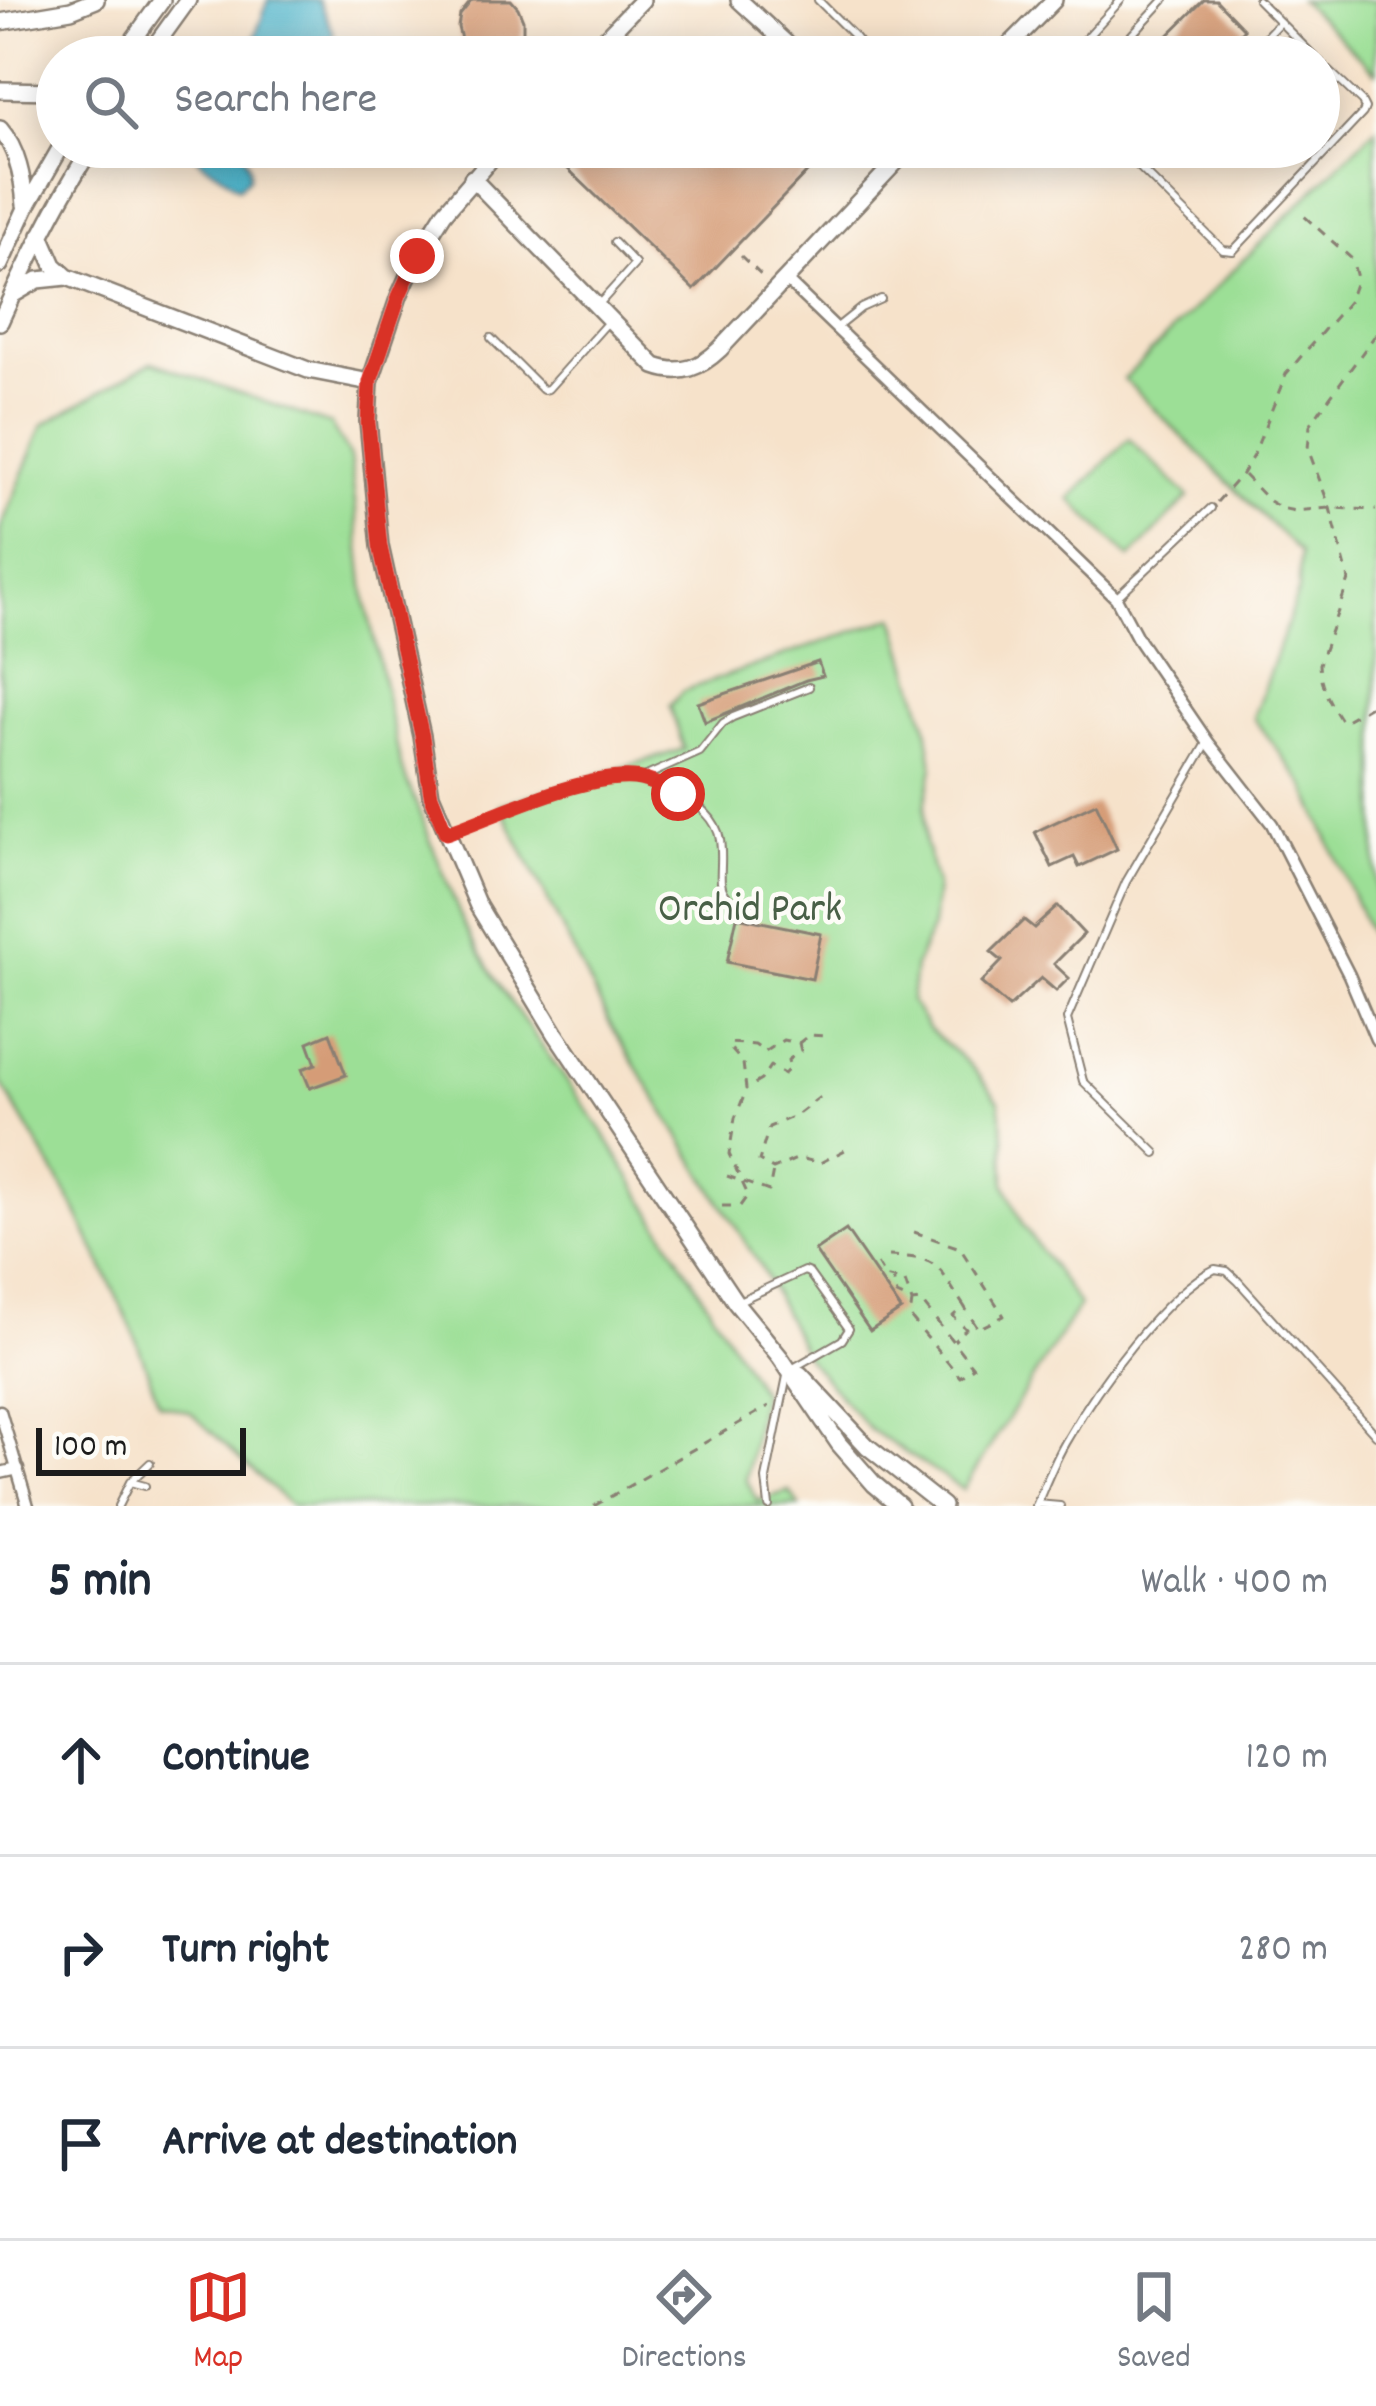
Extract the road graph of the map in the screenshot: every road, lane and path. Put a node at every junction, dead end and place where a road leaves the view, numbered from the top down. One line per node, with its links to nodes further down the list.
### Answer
1 (96, 0): 11 (street)
2 (162, 0): 13 (street)
3 (192, 0): 14 (street)
4 (642, 0): 15 (street)
5 (739, 0): 16 (street)
6 (818, 0): 17 (lane)
7 (1054, 0): 18 (street)
8 (1121, 0): 19 (lane)
9 (1164, 0): 20 (lane)
10 (1258, 0): 12 (lane)
11 (0, 22)
12 (1280, 22): 21 (lane); 22 (lane)
13 (136, 36)
14 (166, 36)
15 (607, 36)
16 (778, 36)
17 (854, 36)
18 (1019, 36)
19 (1088, 36)
20 (1131, 36)
21 (1266, 36)
22 (1294, 36)
23 (1340, 81): 27 (lane)
24 (0, 90): 25 (street)
25 (36, 91)
26 (0, 129): 35 (street)
27 (1340, 137)
28 (49, 168): 35 (street)
29 (78, 168): 37 (street)
30 (481, 168): 34 (street)
31 (886, 168): 42 (street)
32 (1140, 168): 33 (lane)
33 (1311, 168)
34 (472, 178): 45 (street); 51 (street)
35 (26, 208): 40 (street)
36 (1304, 215): 52 (path)
37 (41, 236): 41 (street); 43 (street)
38 (614, 242): 45 (lane)
39 (741, 256): 42 (path)
40 (0, 265)
41 (67, 278): 43 (street); 51 (street)
42 (780, 284): 46 (street); 48 (street)
43 (12, 296): 47 (street)
44 (880, 299): 48 (lane)
45 (597, 305): 46 (street)
46 (610, 320): 50 (lane)
47 (0, 322)
48 (836, 328): 56 (street)
49 (1376, 334): 54 (path)
50 (491, 338)
51 (370, 382): 61 (street)
52 (1242, 473): 53 (path); 54 (path)
53 (1211, 508): 56 (lane)
54 (1330, 508): 55 (path); 58 (path)
55 (1376, 511)
56 (1116, 598): 59 (street)
57 (809, 687): 60 (lane)
58 (1376, 703)
59 (1208, 742): 64 (street); 69 (lane)
60 (640, 778): 61 (lane); 62 (lane)
61 (446, 833): 79 (street)
62 (758, 908)
63 (825, 1036): 65 (path)
64 (1376, 1039)
65 (799, 1043): 66 (path); 66 (path)
66 (746, 1089): 72 (path)
67 (820, 1097): 70 (path)
68 (845, 1150): 70 (path)
69 (1156, 1153)
70 (773, 1169): 72 (path)
71 (728, 1177): 72 (path)
72 (745, 1183): 73 (path)
73 (722, 1206)
74 (914, 1232): 80 (path)
75 (889, 1256): 80 (path)
76 (877, 1264): 77 (path)
77 (893, 1279): 78 (path); 78 (path)
78 (912, 1302): 81 (path); 81 (path)
79 (736, 1303): 82 (street); 82 (lane)
80 (964, 1306): 81 (path)
81 (953, 1341)
82 (787, 1365): 83 (lane); 96 (street); 97 (street)
83 (782, 1399): 94 (path); 95 (lane)
84 (0, 1411): 87 (street)
85 (1376, 1435): 91 (lane)
86 (150, 1463): 89 (lane)
87 (18, 1469): 88 (street); 92 (street)
88 (0, 1473)
89 (130, 1482): 90 (lane); 93 (lane)
90 (145, 1486)
91 (1037, 1505): 98 (lane)
92 (28, 1506)
93 (118, 1506)
94 (594, 1506)
95 (769, 1506)
96 (899, 1506)
97 (943, 1506)
98 (1060, 1506)

